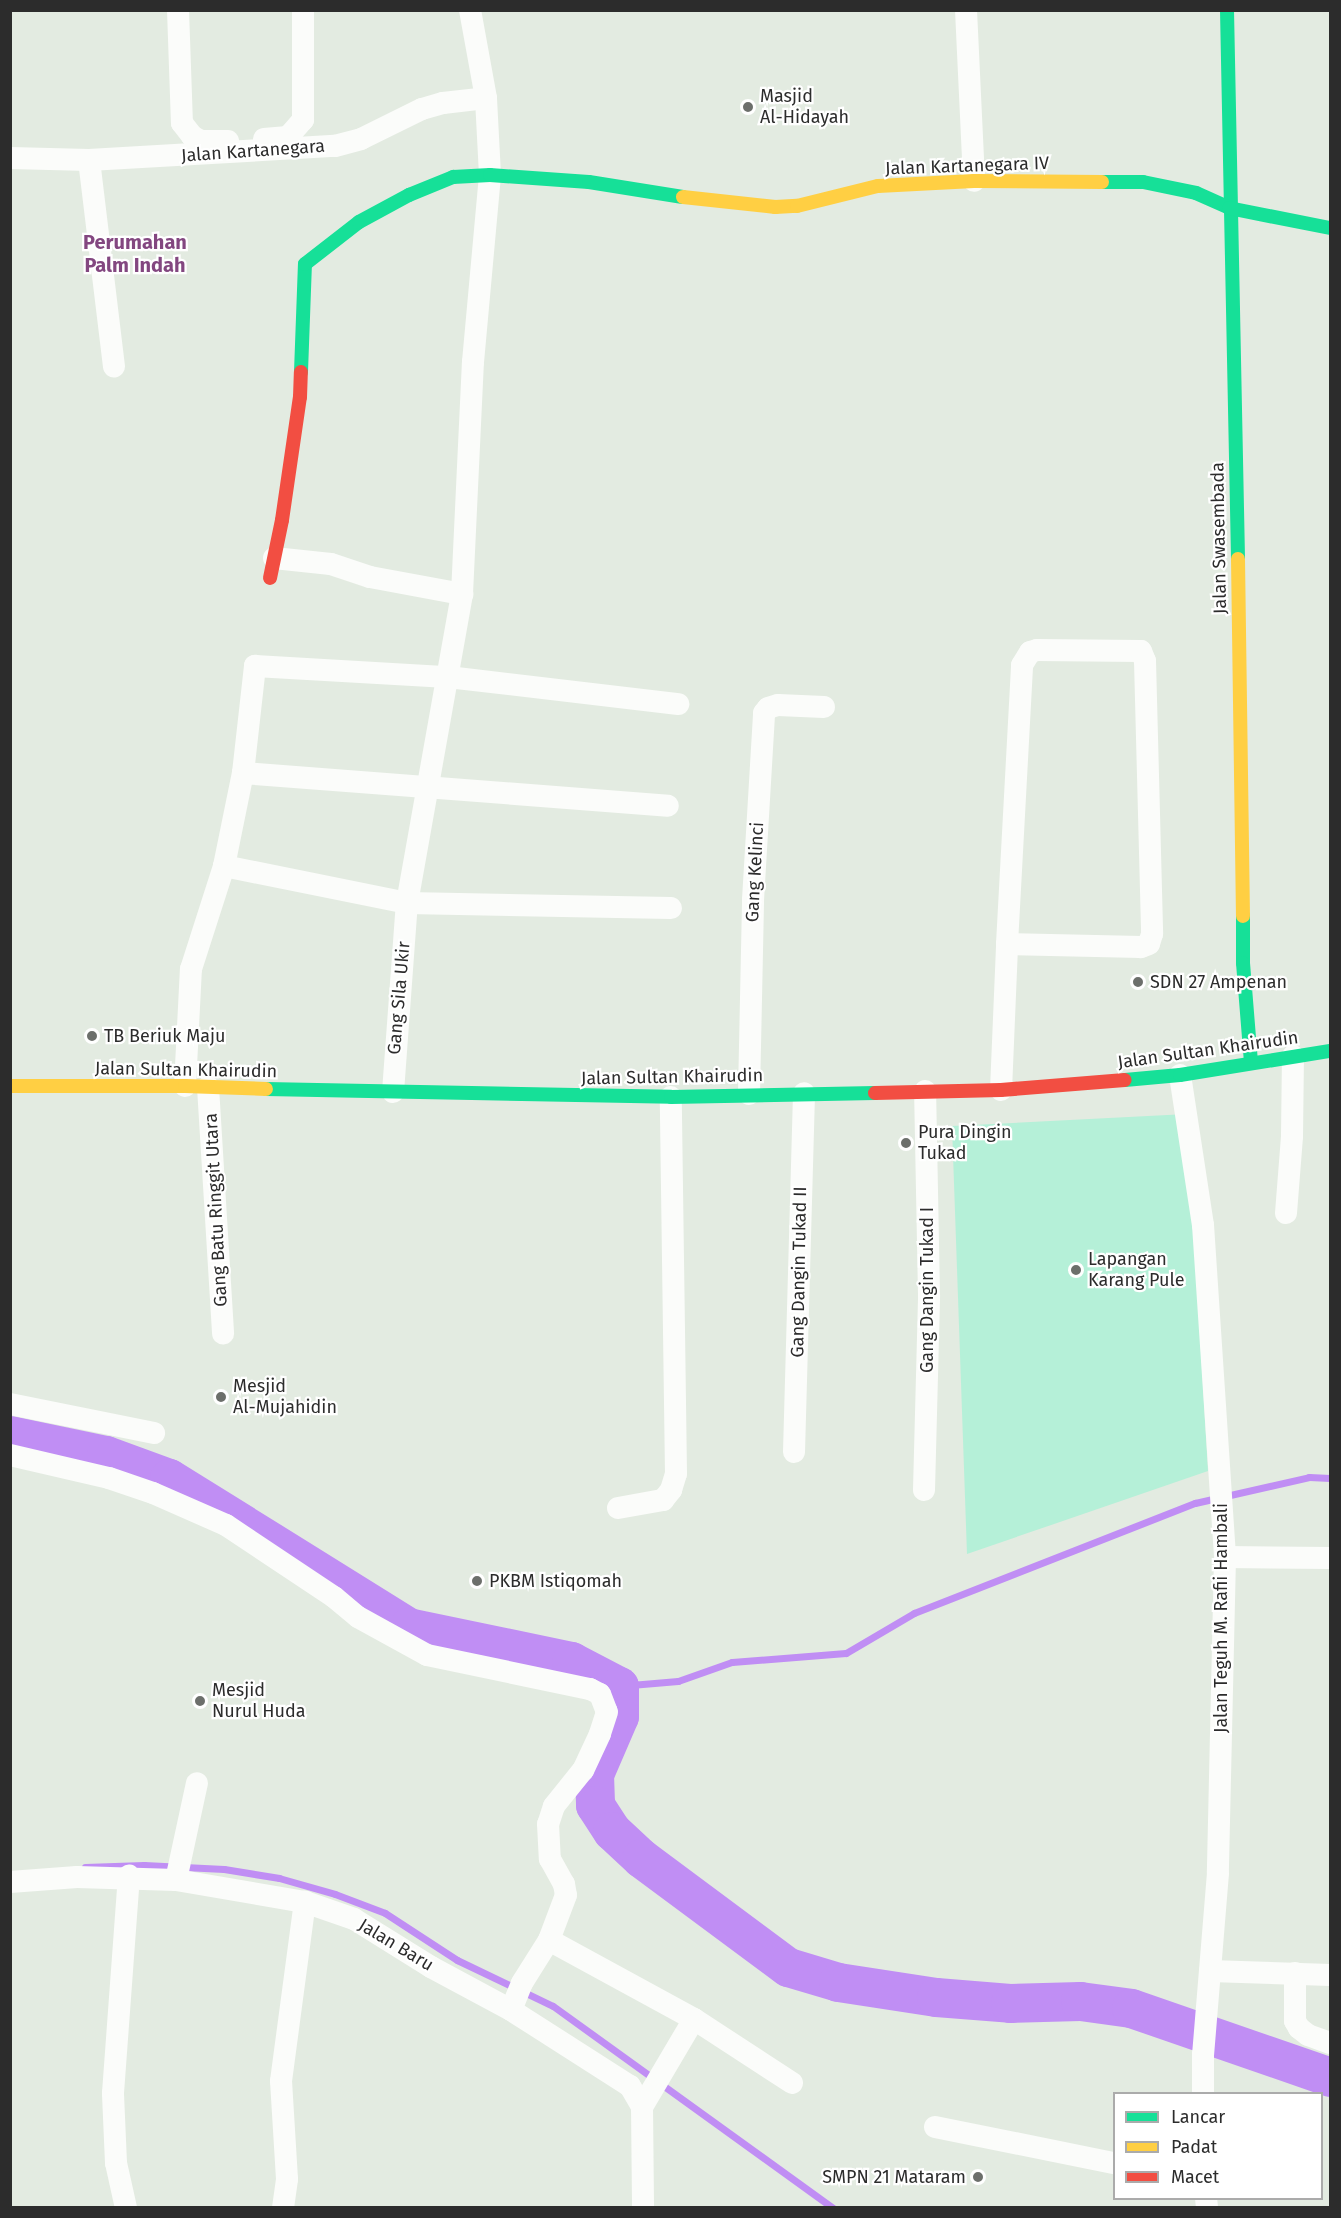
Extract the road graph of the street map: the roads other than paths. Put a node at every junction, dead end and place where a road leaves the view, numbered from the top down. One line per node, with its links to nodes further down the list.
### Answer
1 (178, 10): 2 (street)
2 (303, 10)
3 (470, 10): 6 (street, Gang Sila Ukir)
4 (966, 10): 10 (street)
5 (1227, 10): 11 (street, Jalan Swasembada)
6 (486, 98): 8 (street, Jalan Kartanegara); 9 (street, Gang Sila Ukir)
7 (10, 158): 8 (street, Jalan Kartanegara)
8 (89, 160): 13 (street)
9 (490, 175): 10 (street, Jalan Kartanegara IV); 14 (street, Jalan Kartanegara IV); 15 (street, Gang Sila Ukir)
10 (974, 181): 11 (street, Jalan Kartanegara IV)
11 (1228, 208): 12 (street, Jalan Kartanegara IV); 28 (street, Jalan Swasembada)
12 (1330, 228)
13 (114, 366)
14 (272, 568): 15 (street)
15 (462, 594): 16 (street, Gang Sila Ukir)
16 (448, 677): 17 (street); 19 (street); 20 (street, Gang Sila Ukir)
17 (678, 704)
18 (824, 707): 37 (street, Gang Kelinci)
19 (243, 773): 20 (street); 22 (street)
20 (429, 787): 21 (street); 23 (street, Gang Sila Ukir)
21 (668, 806)
22 (224, 866): 23 (street); 31 (street)
23 (407, 903): 24 (street); 35 (street, Gang Sila Ukir)
24 (671, 908)
25 (1007, 944): 25 (street); 33 (street)
26 (1330, 1051): 27 (street, Jalan Sultan Khairudin)
27 (1293, 1056): 28 (street, Jalan Sultan Khairudin); 39 (street)
28 (1251, 1064): 29 (street, Jalan Sultan Khairudin)
29 (1180, 1076): 33 (street, Jalan Sultan Khairudin); 47 (street, Jalan Teguh M. Rafii Hambali)
30 (10, 1086): 31 (street, Jalan Sultan Khairudin)
31 (185, 1086): 32 (street, Jalan Sultan Khairudin)
32 (208, 1087): 35 (street, Jalan Sultan Khairudin); 40 (street, Gang Batu Ringgit Utara)
33 (1001, 1090): 34 (street, Jalan Sultan Khairudin)
34 (925, 1091): 36 (street, Jalan Sultan Khairudin); 45 (street, Gang Dangin Tukad I)
35 (393, 1092): 38 (street, Jalan Sultan Khairudin)
36 (804, 1093): 37 (street, Jalan Sultan Khairudin); 43 (street, Gang Dangin Tukad II)
37 (749, 1094): 38 (street, Jalan Sultan Khairudin)
38 (670, 1097): 46 (street)
39 (1286, 1214)
40 (223, 1334)
41 (10, 1404): 42 (street)
42 (154, 1433)
43 (794, 1452)
44 (10, 1455): 54 (street)
45 (924, 1490)
46 (618, 1508)
47 (1225, 1557): 48 (street); 57 (street, Jalan Teguh M. Rafii Hambali)
48 (1330, 1558)
49 (197, 1783): 50 (street)
50 (177, 1871): 51 (street, Jalan Baru); 53 (street, Jalan Baru)
51 (129, 1876): 52 (street, Jalan Baru); 66 (street)
52 (10, 1882)
53 (305, 1902): 58 (street, Jalan Baru); 67 (street)
54 (549, 1940): 58 (street); 59 (street)
55 (1295, 1973): 56 (street); 57 (street); 60 (street)
56 (1330, 1975)
57 (1209, 1979): 62 (street, Jalan Teguh M. Rafii Hambali)
58 (511, 2010): 63 (street, Jalan Baru)
59 (694, 2019): 61 (street); 63 (street)
60 (1330, 2043)
61 (792, 2083)
62 (1203, 2092)
63 (643, 2103): 68 (street)
64 (934, 2127): 65 (street)
65 (1113, 2163)
66 (126, 2208)
67 (283, 2208)
68 (643, 2208)

